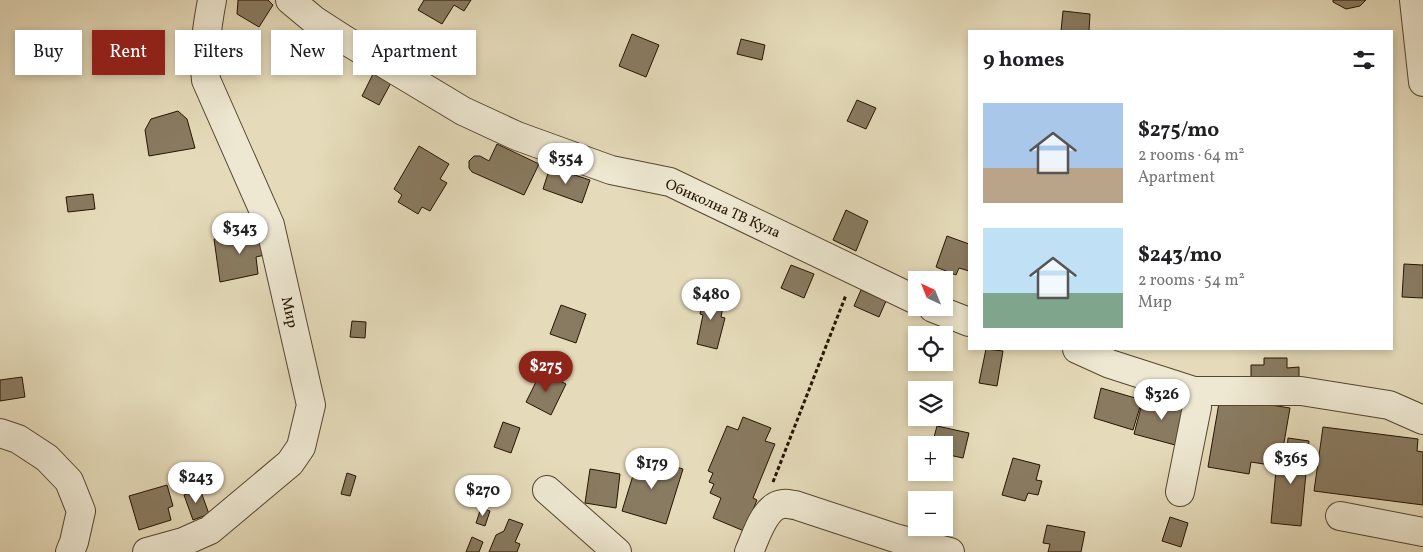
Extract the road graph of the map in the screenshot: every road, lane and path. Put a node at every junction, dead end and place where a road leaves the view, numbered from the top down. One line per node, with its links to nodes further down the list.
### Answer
1 (212, 0): 19 (street, Мир)
2 (290, 0): 5 (street, Обиколна ТВ Кула)
3 (1414, 0): 4 (street)
4 (1423, 82)
5 (856, 271): 6 (street, Обиколна ТВ Кула); 15 (path)
6 (908, 296)
7 (953, 316): 8 (street)
8 (968, 322)
9 (1079, 350): 10 (street)
10 (1194, 391): 11 (street); 14 (street)
11 (1423, 420)
12 (0, 433): 18 (street)
13 (547, 490): 20 (street)
14 (1180, 492)
15 (772, 508): 21 (street); 22 (street)
16 (1340, 516): 17 (street)
17 (1423, 532)
18 (70, 552)
19 (147, 552)
20 (617, 552)
21 (749, 552)
22 (950, 552)

